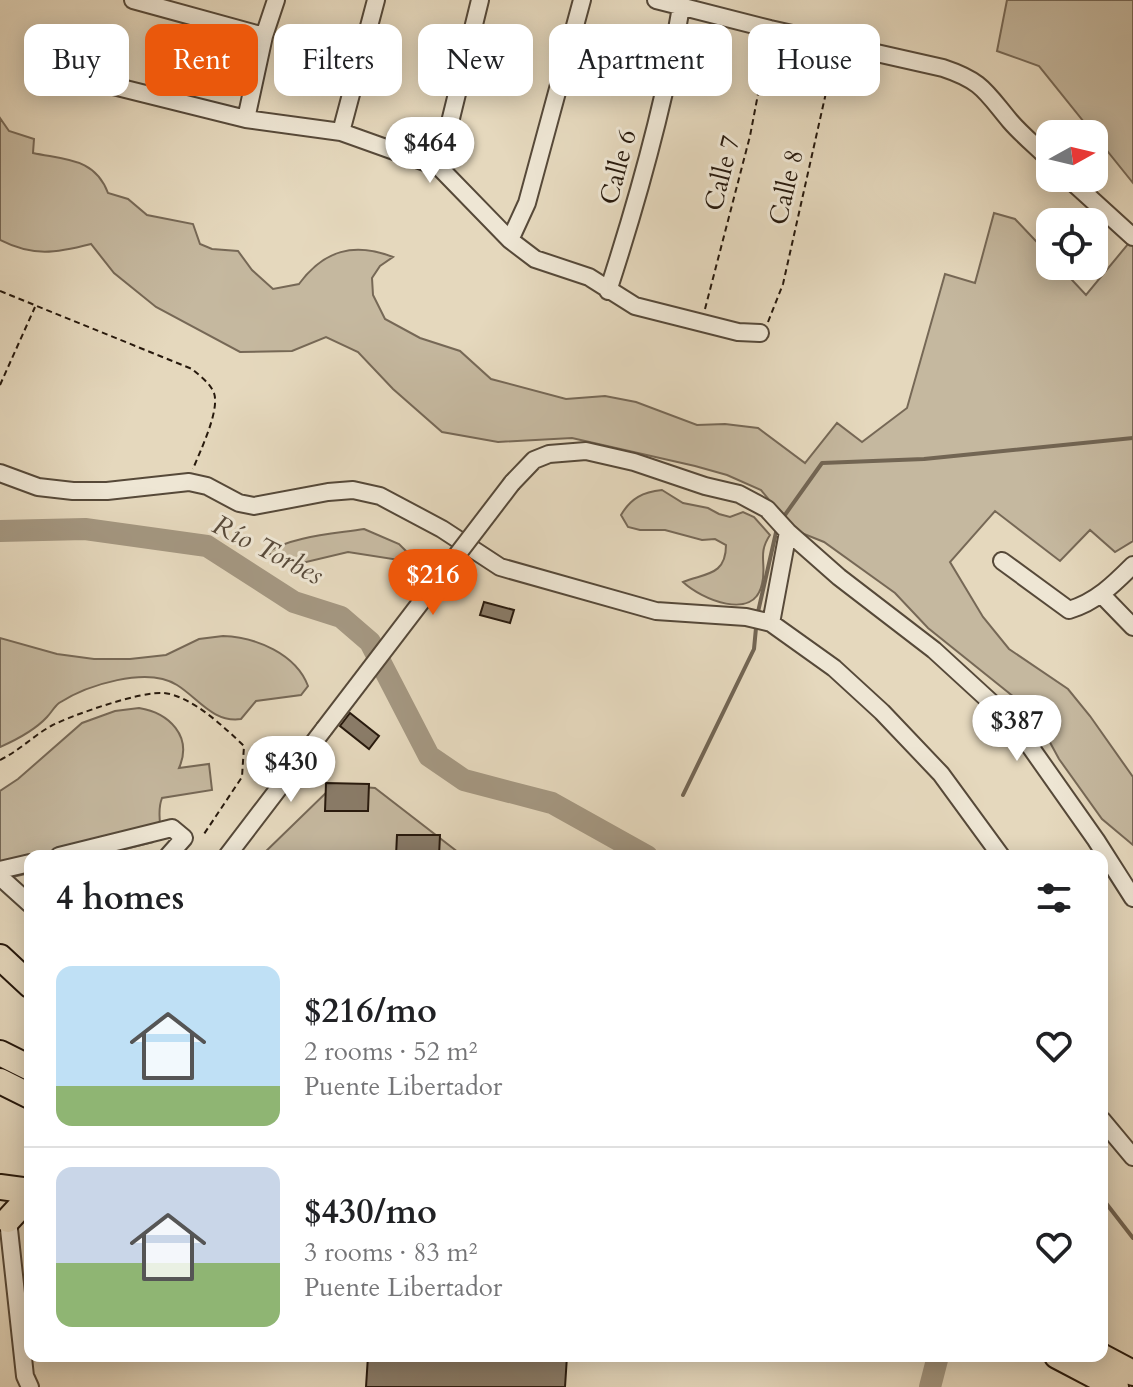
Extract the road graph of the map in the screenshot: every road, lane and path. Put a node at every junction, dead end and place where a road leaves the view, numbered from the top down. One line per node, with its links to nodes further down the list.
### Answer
1 (133, 0): 7 (street)
2 (276, 0): 10 (street)
3 (376, 0): 16 (street)
4 (480, 0): 18 (street)
5 (582, 0): 21 (street)
6 (656, 0): 8 (street)
7 (153, 2): 10 (street)
8 (681, 7): 9 (street); 23 (street, Calle 6)
9 (750, 24)
10 (264, 36): 15 (street)
11 (880, 54): 17 (street)
12 (129, 90): 15 (street)
13 (757, 96): 25 (path, Calle 7)
14 (825, 96): 26 (path, Calle 8)
15 (246, 119): 16 (street)
16 (341, 132): 18 (street)
17 (1036, 146)
18 (439, 167): 21 (street)
19 (1083, 192): 20 (street)
20 (1133, 237)
21 (510, 240): 23 (street)
22 (0, 291): 24 (path)
23 (608, 291): 25 (street)
24 (35, 306): 27 (path); 29 (path)
25 (702, 324): 26 (street)
26 (760, 333)
27 (0, 385)
28 (0, 473): 29 (street)
29 (189, 482): 36 (street)
30 (788, 532): 36 (street); 42 (street, bridge); 44 (street)
31 (1002, 561): 35 (street)
32 (1133, 565): 33 (street)
33 (1121, 577): 34 (street); 35 (street)
34 (1133, 590)
35 (1101, 594): 37 (street)
36 (771, 623): 43 (street)
37 (1133, 627)
38 (0, 760): 39 (path)
39 (204, 834)
40 (83, 850): 41 (street)
41 (173, 850)
42 (232, 850)
43 (997, 850)
44 (1102, 850)
45 (1108, 860): 49 (street)
46 (24, 864): 47 (street)
47 (0, 870)
48 (0, 877): 50 (street)
49 (1133, 898)
50 (24, 899)
51 (0, 957): 52 (highway)
52 (24, 979)
53 (0, 1053): 54 (highway)
54 (24, 1065)
55 (0, 1081): 56 (highway)
56 (24, 1093)
57 (1108, 1127): 58 (street)
58 (1133, 1157)
59 (0, 1187): 60 (highway)
60 (24, 1192)
61 (13, 1216): 65 (street)
62 (1108, 1360): 64 (highway)
63 (1068, 1362): 66 (highway)
64 (1133, 1373)
65 (30, 1387)
66 (1116, 1387)

